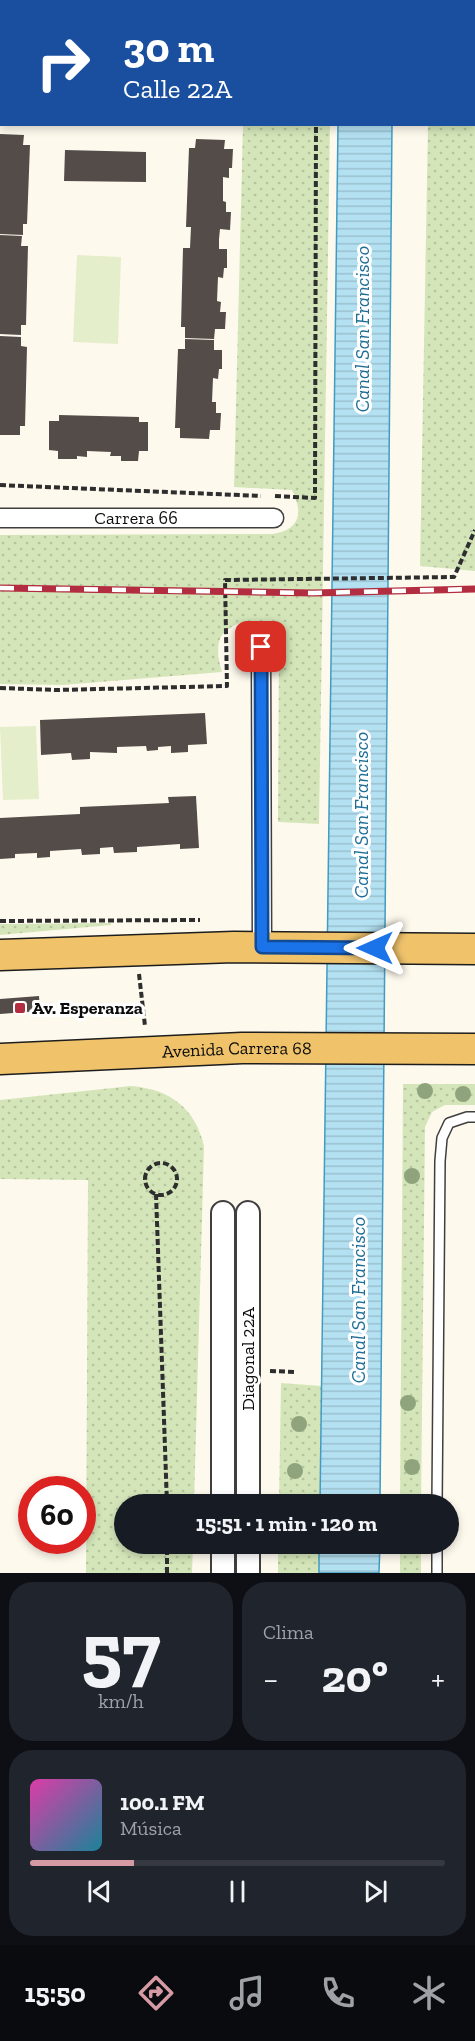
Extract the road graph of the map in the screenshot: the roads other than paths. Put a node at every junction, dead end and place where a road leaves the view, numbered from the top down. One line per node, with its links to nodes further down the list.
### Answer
1 (0, 518): 2 (street, Carrera 66)
2 (274, 518)
3 (261, 647): 4 (street)
4 (262, 947): 5 (main road); 6 (main road)
5 (475, 949)
6 (0, 955)
7 (475, 1049): 8 (main road, Avenida Carrera 68)
8 (0, 1059)
9 (475, 1117): 14 (lane)
10 (223, 1213): 12 (street, Diagonal 22A)
11 (248, 1213): 13 (street, Diagonal 22A)
12 (223, 1494)
13 (248, 1494)
14 (437, 1494)
15 (223, 1554): 18 (street)
16 (248, 1554): 19 (street)
17 (437, 1554): 20 (lane)
18 (223, 1573)
19 (248, 1573)
20 (437, 1573)

